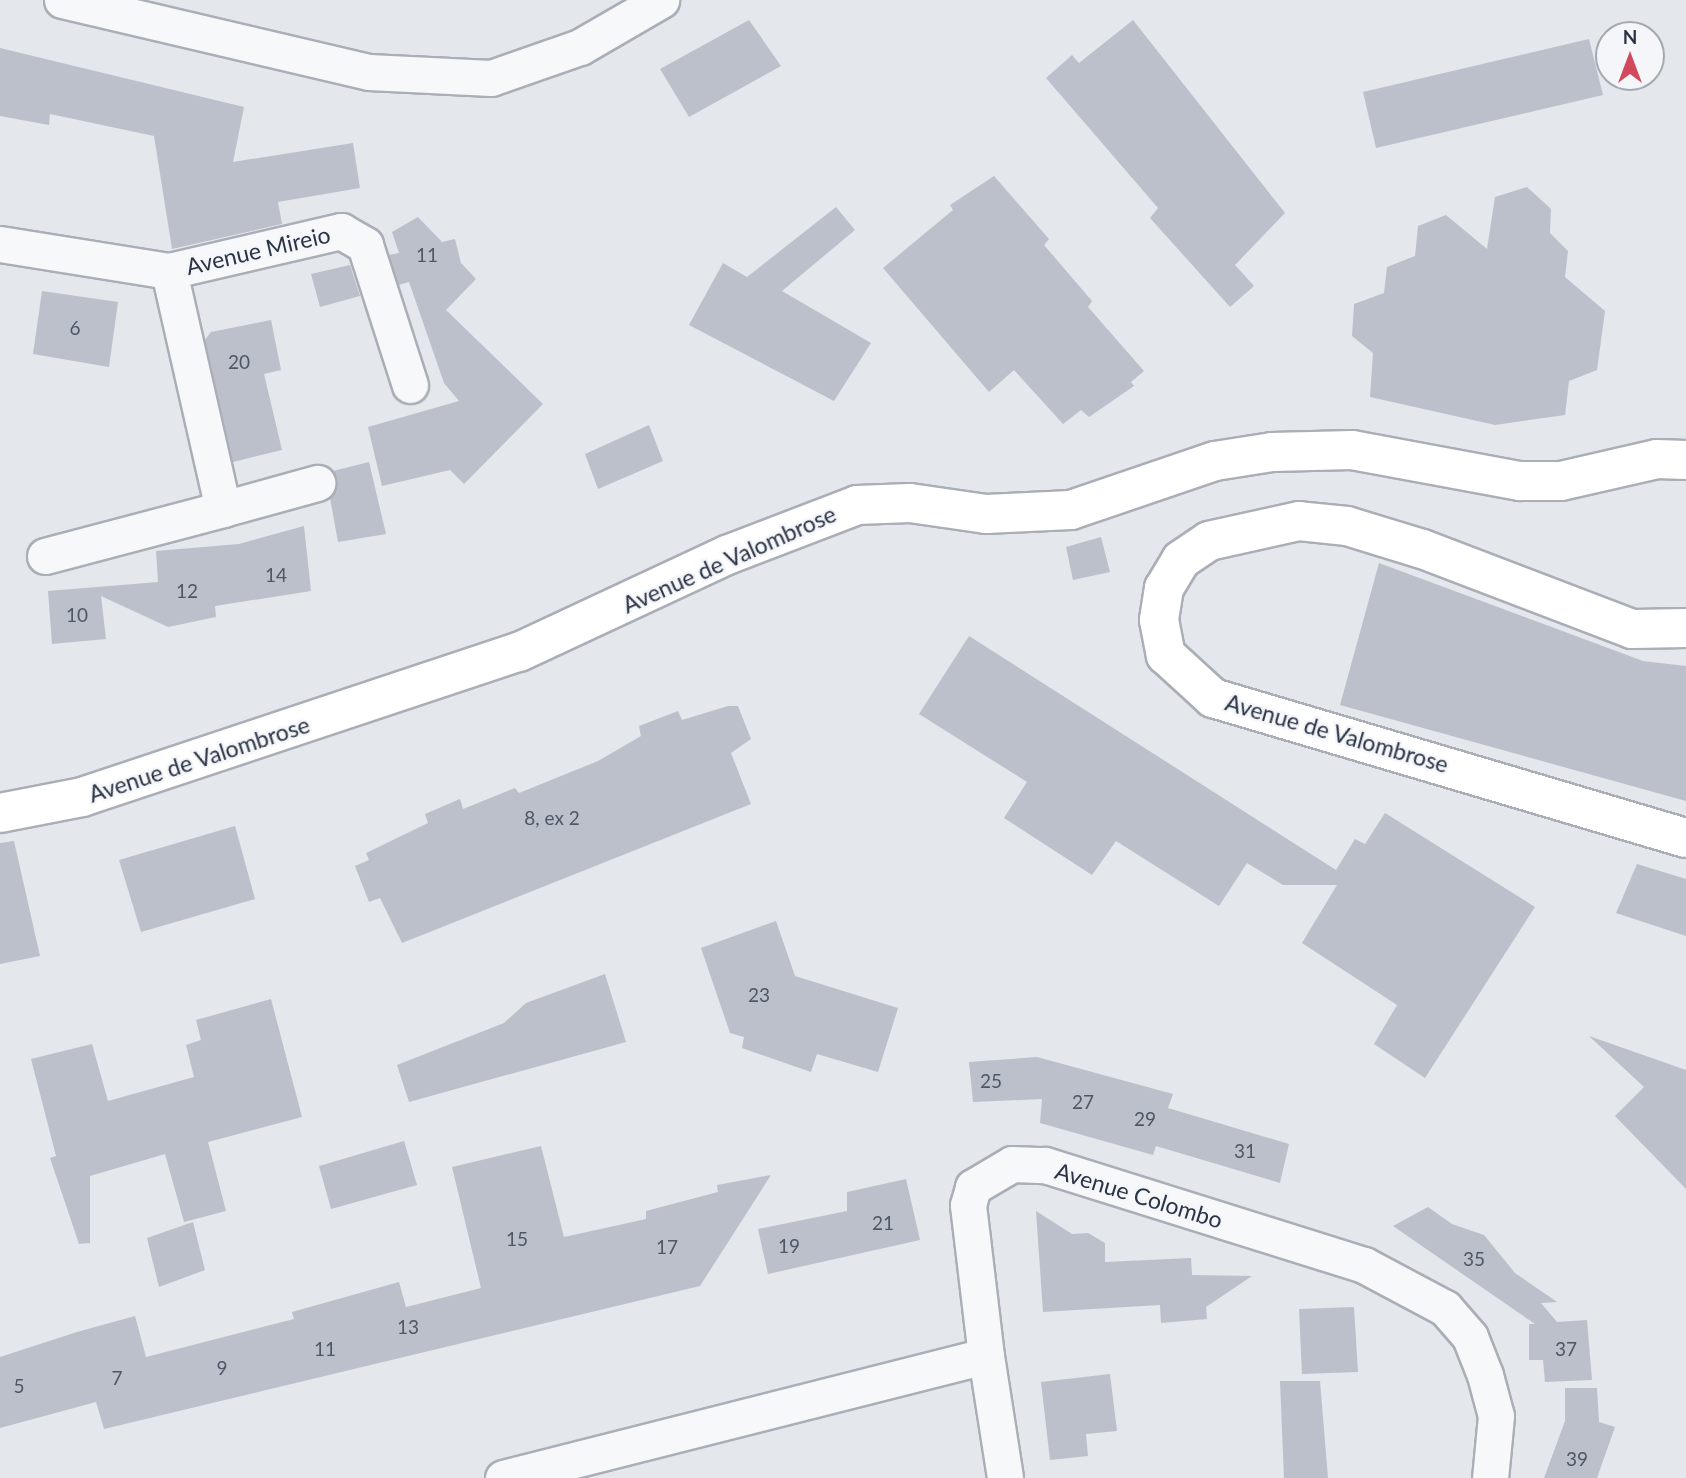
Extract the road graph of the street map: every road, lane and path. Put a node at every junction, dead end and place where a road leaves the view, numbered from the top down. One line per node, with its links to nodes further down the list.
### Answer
1 (62, 0): 2 (street)
2 (661, 0)
3 (0, 244): 4 (street, Avenue Mireio)
4 (169, 271): 5 (street, Avenue Mireio); 8 (street, Avenue Mireio)
5 (410, 385)
6 (1686, 460): 11 (main road, Avenue de Valombrose)
7 (317, 483): 8 (street)
8 (223, 509): 9 (street)
9 (46, 556)
10 (1686, 628): 12 (main road, Avenue de Valombrose)
11 (0, 813)
12 (1686, 838)
13 (986, 1356): 14 (street); 15 (street); 16 (street, Avenue Colombo)
14 (503, 1478)
15 (1005, 1478)
16 (1490, 1478)

